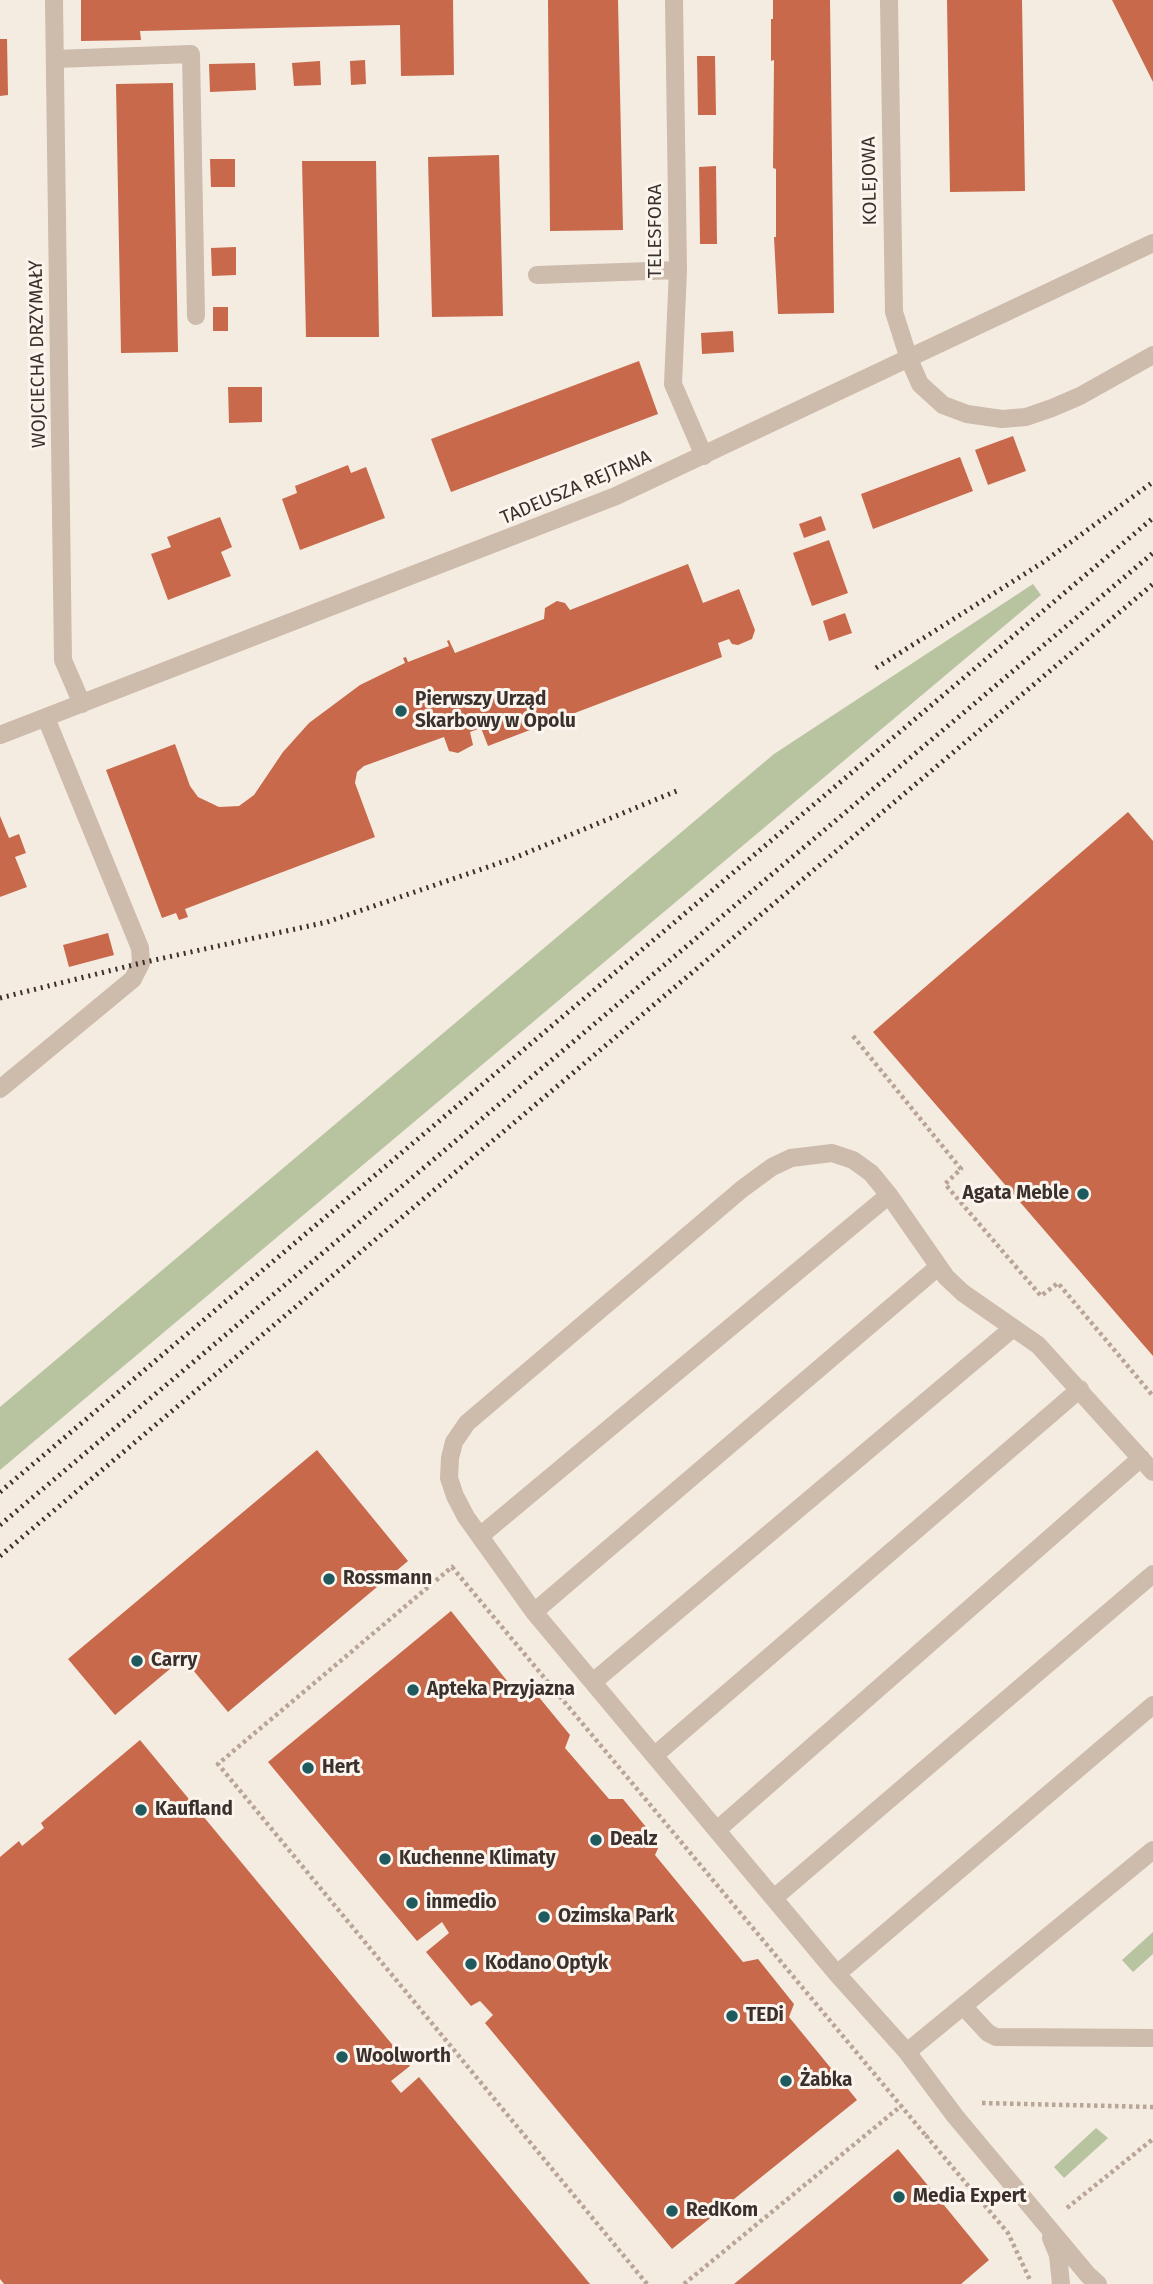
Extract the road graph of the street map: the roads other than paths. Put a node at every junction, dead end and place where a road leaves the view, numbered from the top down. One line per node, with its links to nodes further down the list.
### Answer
1 (54, 0): 4 (street, WOJCIECHA DRZYMAŁY)
2 (674, 0): 6 (street, TELESFORA)
3 (888, 0): 10 (street, KOLEJOWA)
4 (55, 59): 8 (street); 12 (street, WOJCIECHA DRZYMAŁY)
5 (1153, 243): 10 (street, TADEUSZA REJTANA)
6 (678, 270): 7 (street); 11 (street, TELESFORA)
7 (537, 275)
8 (196, 316)
9 (1153, 355): 10 (street, KOLEJOWA)
10 (909, 359): 11 (street, TADEUSZA REJTANA)
11 (704, 456): 12 (street, TADEUSZA REJTANA)
12 (82, 704): 13 (street, TADEUSZA REJTANA)
13 (46, 718): 14 (street, TADEUSZA REJTANA); 15 (street)
14 (0, 735)
15 (0, 1089)
16 (889, 1195): 17 (street); 21 (street); 21 (street)
17 (938, 1267): 18 (street); 23 (street)
18 (1013, 1328): 19 (street); 24 (street)
19 (1080, 1389): 20 (street); 26 (street)
20 (1147, 1465): 27 (street)
21 (480, 1536): 23 (street)
22 (1153, 1574): 29 (street)
23 (534, 1612): 24 (street)
24 (593, 1682): 26 (street)
25 (1153, 1705): 30 (street)
26 (655, 1755): 27 (street)
27 (716, 1830): 29 (street)
28 (1153, 1850): 31 (street)
29 (774, 1898): 30 (street)
30 (837, 1974): 33 (street)
31 (963, 2006): 32 (street); 33 (street)
32 (1153, 2038)
33 (907, 2052): 34 (street)
34 (1046, 2225): 35 (street); 36 (street)
35 (1061, 2284)
36 (1098, 2284)

